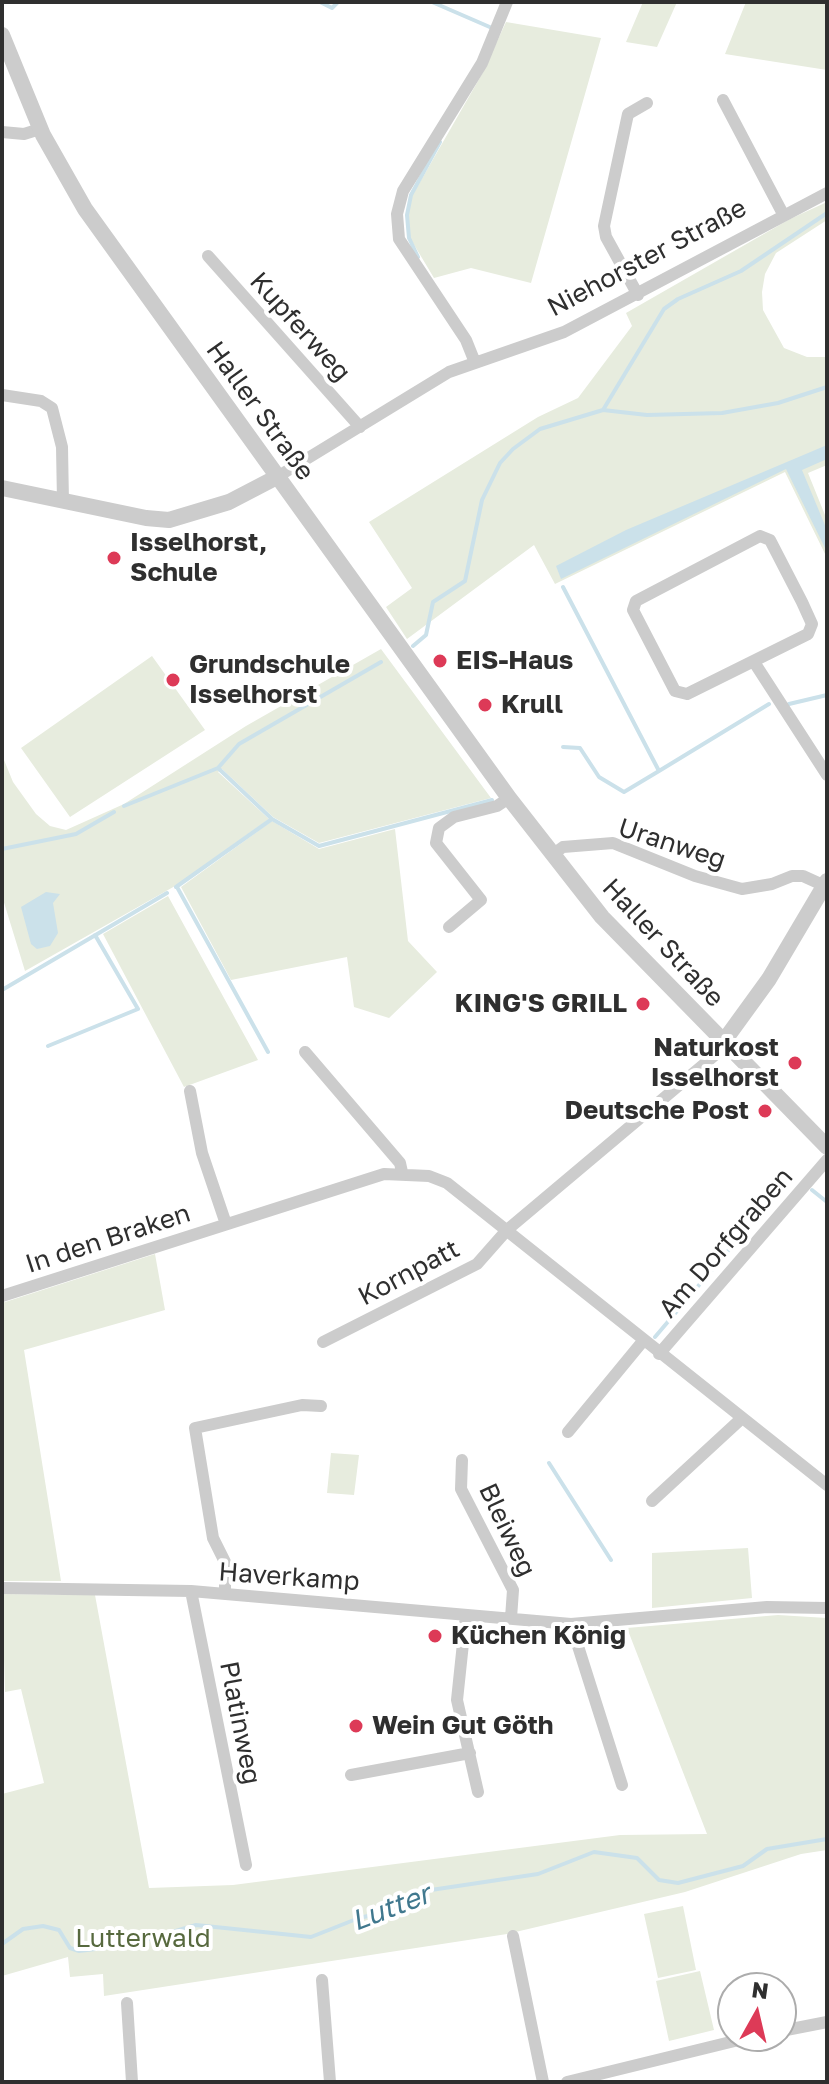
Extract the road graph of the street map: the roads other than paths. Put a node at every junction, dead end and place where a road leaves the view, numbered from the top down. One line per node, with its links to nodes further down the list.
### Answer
1 (507, 2): 11 (street)
2 (2, 35): 5 (street, Haller Straße)
3 (723, 100): 8 (street)
4 (647, 103): 10 (street)
5 (40, 129): 6 (street); 14 (street, Haller Straße)
6 (2, 132)
7 (827, 193): 8 (street, Niehorster Straße)
8 (783, 214): 10 (street, Niehorster Straße)
9 (208, 256): 13 (street, Kupferweg)
10 (638, 295): 11 (street, Niehorster Straße)
11 (474, 360): 13 (street, Niehorster Straße)
12 (2, 395): 16 (street)
13 (360, 427): 14 (street, Niehorster Straße)
14 (277, 477): 16 (street, Niehorster Straße); 19 (street, Haller Straße)
15 (2, 488): 16 (street, Niehorster Straße)
16 (63, 502)
17 (754, 662): 17 (street); 18 (street)
18 (827, 775)
19 (509, 798): 20 (street, Haller Straße); 22 (street)
20 (552, 855): 21 (street, Uranweg); 23 (street, Haller Straße)
21 (826, 884): 23 (street)
22 (449, 927)
23 (724, 1041): 26 (street, Haller Straße); 30 (street)
24 (305, 1052): 28 (street)
25 (190, 1091): 29 (street, In den Braken)
26 (827, 1147)
27 (827, 1160): 34 (street, Am Dorfgraben)
28 (402, 1172): 29 (street, In den Braken); 30 (street, In den Braken)
29 (226, 1224): 31 (street, In den Braken)
30 (507, 1230): 32 (street, In den Braken); 33 (street, Kornpatt)
31 (2, 1296)
32 (643, 1341): 34 (street, In den Braken); 37 (street, Am Dorfgraben)
33 (323, 1342)
34 (659, 1354): 36 (street, In den Braken)
35 (321, 1406): 43 (street)
36 (741, 1419): 39 (street, In den Braken); 40 (street)
37 (568, 1432)
38 (462, 1460): 46 (street, Bleiweg)
39 (827, 1483)
40 (652, 1501)
41 (2, 1588): 42 (street, Haverkamp)
42 (191, 1591): 43 (street, Haverkamp); 52 (street, Platinweg)
43 (225, 1594): 45 (street, Haverkamp)
44 (827, 1608): 47 (street, Haverkamp)
45 (466, 1615): 46 (street, Haverkamp); 48 (street)
46 (511, 1618): 47 (street, Haverkamp)
47 (571, 1624): 50 (street)
48 (470, 1753): 49 (street); 51 (street)
49 (351, 1775)
50 (622, 1785)
51 (478, 1792)
52 (246, 1865)
53 (513, 1936): 61 (street)
54 (322, 1980): 60 (street)
55 (127, 2003): 59 (street)
56 (827, 2022): 57 (street)
57 (797, 2028)
58 (717, 2045): 62 (street)
59 (132, 2082)
60 (330, 2082)
61 (543, 2082)
62 (567, 2082)

